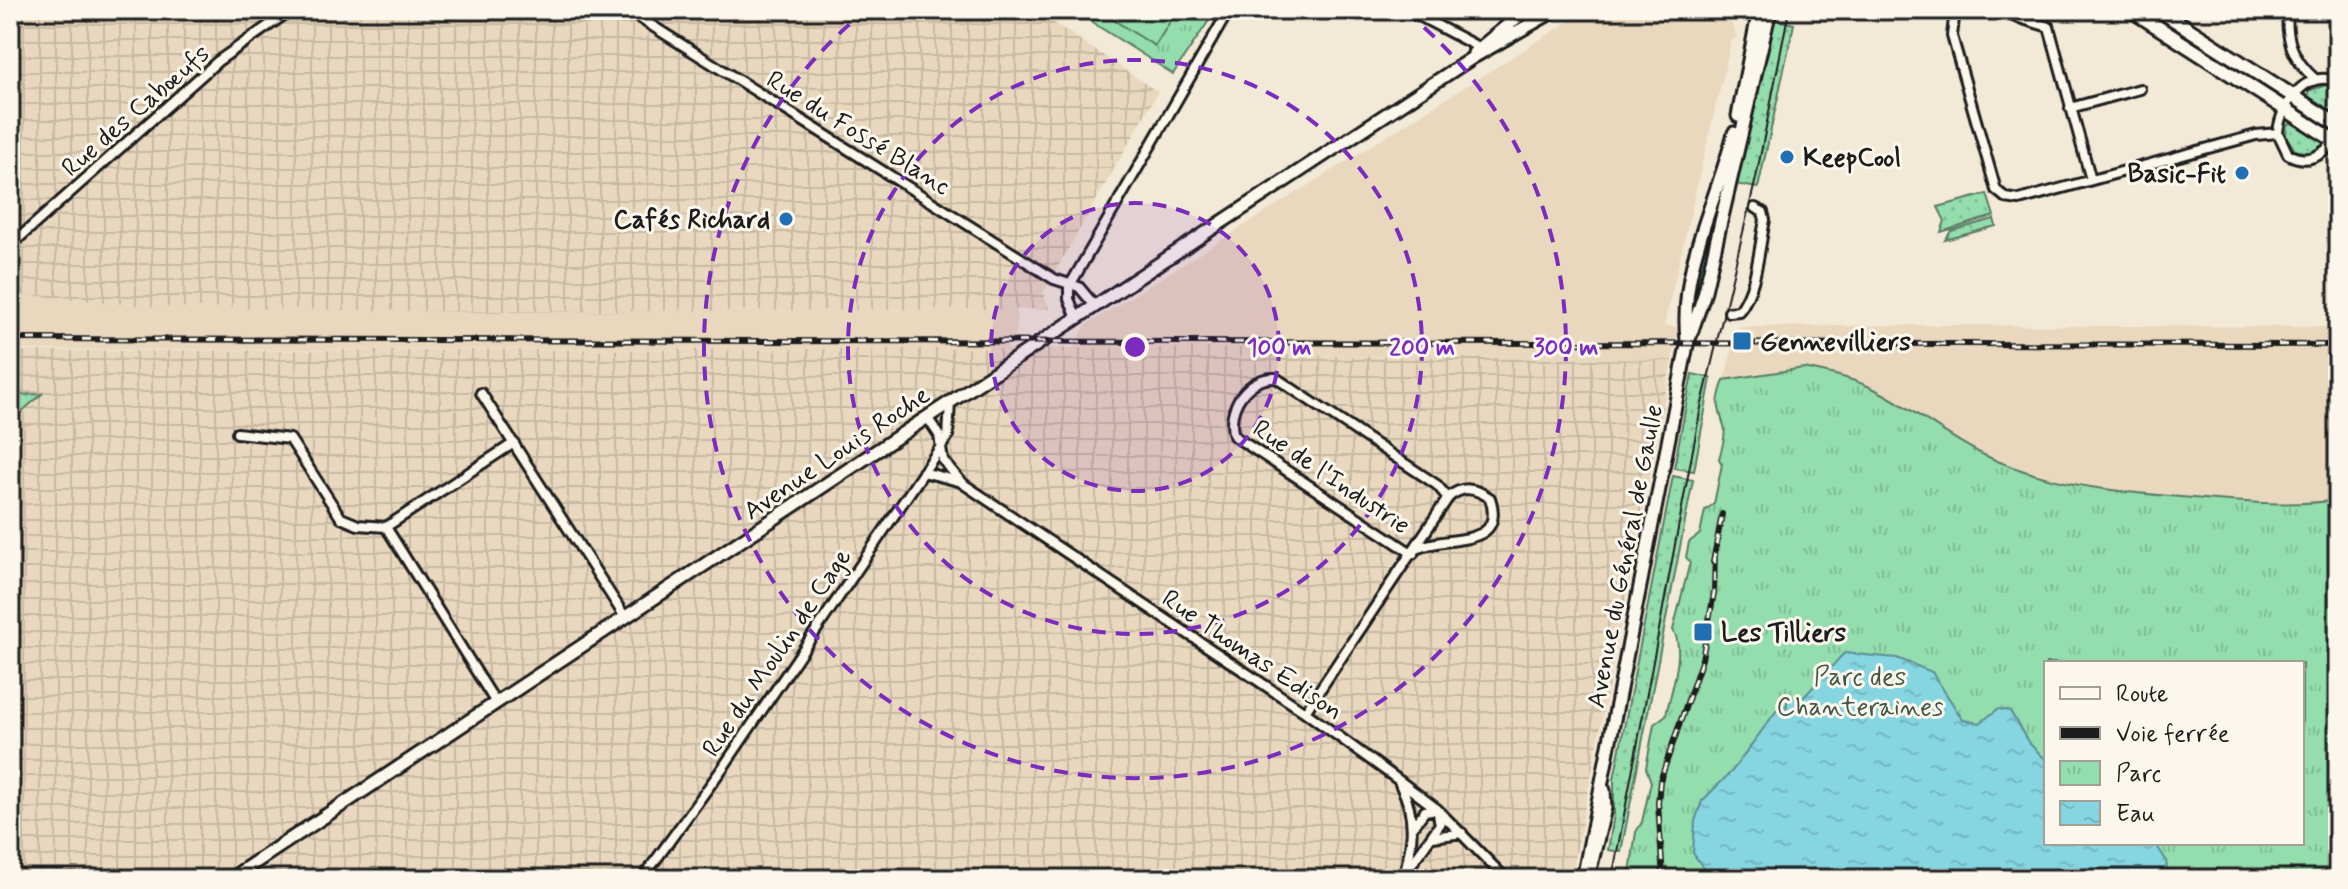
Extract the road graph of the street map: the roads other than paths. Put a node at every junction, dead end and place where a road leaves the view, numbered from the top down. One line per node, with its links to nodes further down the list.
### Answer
1 (291, 10): 29 (street, Rue des Cabœufs)
2 (627, 10): 30 (street, Rue du Fossé Blanc)
3 (1229, 10): 30 (street)
4 (1408, 10): 14 (street)
5 (1526, 10): 14 (main road, Avenue Louis Roche)
6 (1556, 10): 15 (main road, Avenue Louis Roche)
7 (1759, 10): 26 (main road, Avenue du Général de Gaulle)
8 (1770, 10): 27 (main road, Avenue du Général de Gaulle)
9 (1955, 10): 25 (street)
10 (1993, 10): 20 (street)
11 (2131, 10): 21 (main road)
12 (2159, 10): 19 (main road)
13 (2288, 10): 16 (street)
14 (1478, 47): 15 (main road, Avenue Louis Roche)
15 (1466, 62): 31 (main road, Avenue Louis Roche)
16 (2315, 79): 17 (street); 19 (street)
17 (2338, 82)
18 (2140, 89): 20 (street)
19 (2294, 96): 21 (street); 22 (main road)
20 (2070, 108): 25 (street)
21 (2284, 108): 23 (street); 24 (main road)
22 (2338, 125)
23 (2278, 133): 24 (street); 25 (street)
24 (2337, 140)
25 (2091, 180)
26 (1711, 196): 27 (main road); 32 (main road, Avenue du Général de Gaulle)
27 (1726, 199): 33 (main road, Avenue du Général de Gaulle)
28 (1755, 208): 34 (street)
29 (10, 246)
30 (1069, 287): 31 (street, Rue du Fossé Blanc); 35 (street)
31 (1095, 306): 35 (main road, Avenue Louis Roche)
32 (1685, 306): 33 (main road); 36 (main road, Avenue du Général de Gaulle)
33 (1700, 309): 36 (main road, Avenue du Général de Gaulle)
34 (1729, 312)
35 (1077, 318): 38 (main road, Avenue Louis Roche)
36 (1687, 345): 60 (main road, Avenue du Général de Gaulle)
37 (481, 393): 41 (street)
38 (950, 402): 39 (main road, Avenue Louis Roche); 42 (street, Rue du Moulin de Cage)
39 (927, 417): 42 (street); 48 (main road, Avenue Louis Roche)
40 (237, 433): 46 (street)
41 (514, 443): 46 (street); 48 (street)
42 (940, 446): 43 (street, Rue du Moulin de Cage); 44 (street, Rue Thomas Edison)
43 (923, 472): 44 (street, Rue Thomas Edison); 58 (street, Rue du Moulin de Cage)
44 (962, 483): 50 (street, Rue Thomas Edison)
45 (1448, 498): 47 (street, Rue de l'Industrie); 47 (street, Rue de l'Industrie); 47 (street, Rue de l'Industrie)
46 (386, 527): 49 (street)
47 (1414, 551): 50 (street, Rue de l'Industrie)
48 (625, 617): 49 (main road, Avenue Louis Roche)
49 (496, 703): 57 (main road, Avenue Louis Roche)
50 (1305, 712): 51 (street, Rue Thomas Edison)
51 (1397, 779): 52 (street, Rue Thomas Edison); 53 (street)
52 (1437, 809): 53 (street); 54 (street, Rue Thomas Edison); 55 (street)
53 (1414, 825): 56 (street)
54 (1462, 833): 55 (street); 59 (street, Rue Thomas Edison)
55 (1433, 837): 56 (street)
56 (1402, 877)
57 (230, 879)
58 (642, 879)
59 (1506, 879)
60 (1585, 879)

